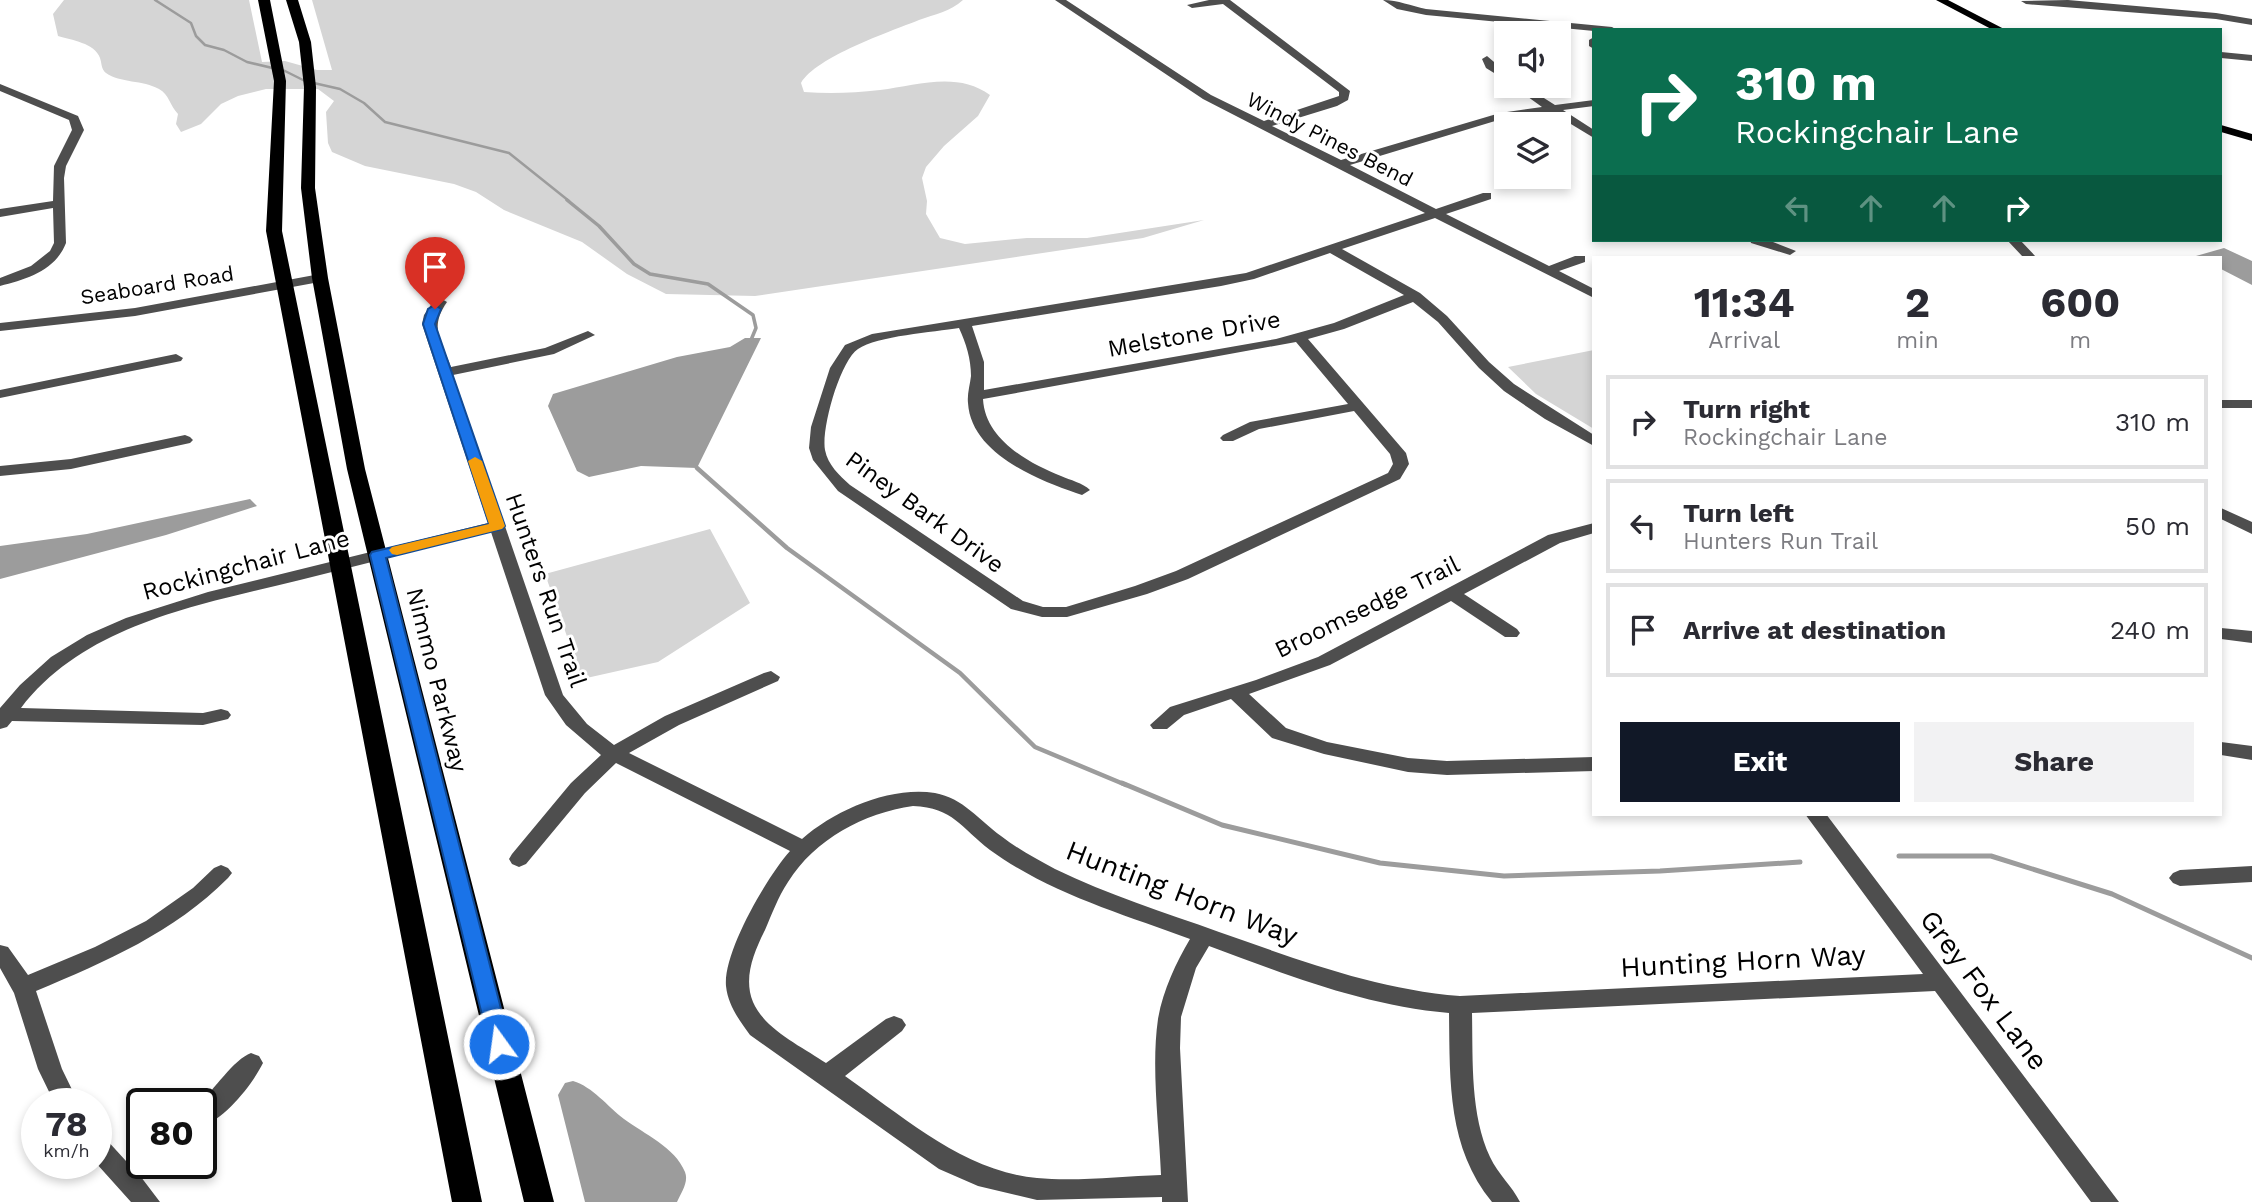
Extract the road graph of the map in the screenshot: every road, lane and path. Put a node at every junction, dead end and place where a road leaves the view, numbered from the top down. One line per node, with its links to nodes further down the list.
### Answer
1 (264, 0): 41 (highway)
2 (292, 0): 39 (highway, Nimmo Parkway)
3 (1060, 0): 21 (street, Windy Pines Bend)
4 (1225, 0): 8 (street); 21 (street)
5 (1388, 0): 10 (street)
6 (2026, 1): 9 (street)
7 (1938, 3): 11 (main road); 12 (main road)
8 (1192, 5)
9 (2252, 22)
10 (1592, 28)
11 (1979, 28)
12 (1996, 28)
13 (2222, 55): 14 (street)
14 (2252, 58)
15 (1487, 59): 16 (street)
16 (1494, 69)
17 (0, 87): 29 (street)
18 (1537, 98): 20 (street)
19 (1592, 103): 20 (street)
20 (1552, 108): 23 (street); 27 (street)
21 (1260, 126): 27 (street, Windy Pines Bend)
22 (2222, 128): 25 (main road)
23 (1592, 134)
24 (2222, 137): 26 (main road)
25 (2252, 138)
26 (2252, 147)
27 (1338, 165): 31 (street, Windy Pines Bend)
28 (1487, 196): 31 (street, Piney Bark Drive)
29 (58, 204): 30 (street); 40 (street)
30 (0, 214)
31 (1434, 214): 34 (street, Piney Bark Drive); 38 (street, Windy Pines Bend)
32 (1762, 242): 35 (street)
33 (2015, 242): 36 (street)
34 (1331, 248): 43 (street); 45 (street, Piney Bark Drive)
35 (1790, 251)
36 (2029, 256)
37 (1580, 260): 38 (street)
38 (1548, 271): 42 (street, Windy Pines Bend)
39 (320, 278): 41 (street, Seaboard Road); 65 (highway, Nimmo Parkway)
40 (0, 282)
41 (284, 285): 46 (street, Seaboard Road); 66 (highway)
42 (1592, 293)
43 (1415, 296): 48 (street, Melstone Drive); 58 (street)
44 (440, 302): 50 (street, Hunters Run Trail)
45 (964, 324): 52 (street); 55 (street, Piney Bark Drive)
46 (0, 327)
47 (588, 335): 50 (street)
48 (1300, 338): 52 (street, Melstone Drive); 55 (street, Piney Bark Drive)
49 (176, 358): 51 (street)
50 (445, 372): 62 (street, Hunters Run Trail)
51 (0, 394)
52 (975, 396): 60 (street)
53 (2222, 404): 54 (street)
54 (2252, 404)
55 (1359, 406): 56 (street)
56 (1228, 438)
57 (185, 440): 59 (street)
58 (1592, 440)
59 (0, 471)
60 (1083, 490)
61 (2222, 514): 64 (street)
62 (497, 526): 65 (street, Rockingchair Lane); 78 (street, Hunters Run Trail)
63 (1592, 529): 67 (street, Broomsedge Trail)
64 (2252, 529)
65 (377, 555): 66 (street, Rockingchair Lane); 100 (highway, Nimmo Parkway)
66 (340, 565): 74 (street, Rockingchair Lane); 99 (highway)
67 (1451, 593): 68 (street); 72 (street, Broomsedge Trail)
68 (1511, 632)
69 (2222, 634): 70 (street)
70 (2252, 637)
71 (771, 677): 78 (street)
72 (1235, 692): 75 (street, Broomsedge Trail); 79 (street)
73 (221, 715): 74 (street)
74 (2, 717)
75 (1160, 725)
76 (2222, 749): 77 (street)
77 (2252, 753)
78 (614, 754): 81 (street, Hunters Run Trail); 82 (street)
79 (1592, 764)
80 (1816, 816): 88 (street, Grey Fox Lane)
81 (804, 849): 86 (street, Hunting Horn Way); 93 (street, Hunting Horn Way)
82 (519, 859)
83 (221, 873): 89 (street)
84 (2252, 874): 85 (street)
85 (2180, 878)
86 (1204, 935): 90 (street, Hunting Horn Way); 97 (street)
87 (0, 953): 89 (street)
88 (1941, 982): 90 (street, Hunting Horn Way); 102 (street, Grey Fox Lane)
89 (23, 987): 94 (street)
90 (1460, 1005): 101 (street)
91 (894, 1024): 93 (street)
92 (251, 1063): 95 (street)
93 (827, 1076): 97 (street, Hunting Horn Way)
94 (59, 1088)
95 (217, 1102)
96 (137, 1179): 98 (street)
97 (1174, 1194)
98 (147, 1202)
99 (467, 1202)
100 (539, 1202)
101 (1507, 1202)
102 (2106, 1202)

